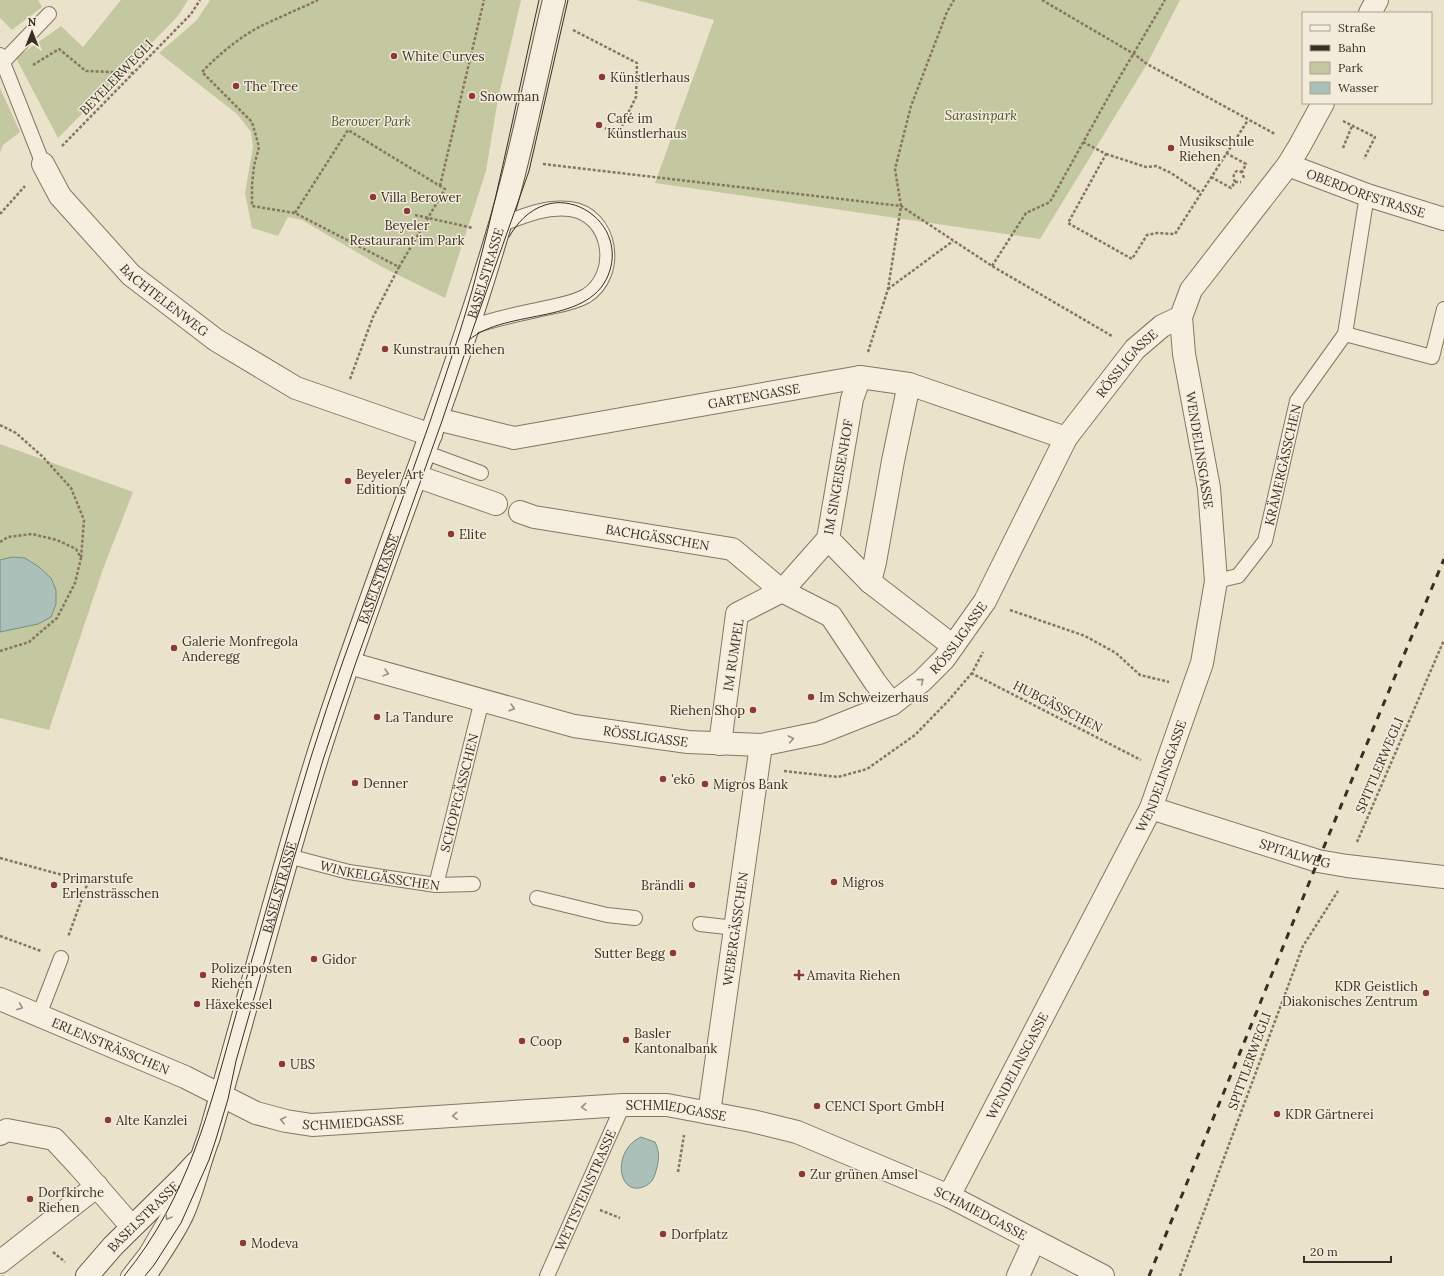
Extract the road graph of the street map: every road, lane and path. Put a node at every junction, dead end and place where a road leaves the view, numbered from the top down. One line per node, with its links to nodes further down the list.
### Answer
1 (200, 0): 14 (path, BEYELERWEGLI)
2 (318, 0): 36 (path)
3 (484, 0): 32 (path)
4 (554, 0): 41 (street, BASELSTRASSE)
5 (954, 0): 35 (path)
6 (1042, 0): 12 (path)
7 (1165, 0): 12 (path)
8 (1376, 0): 9 (street)
9 (1370, 12)
10 (49, 14): 13 (lane)
11 (572, 30): 19 (path)
12 (1134, 54): 17 (path); 20 (path)
13 (1, 58): 15 (lane, BACHTELENWEG)
14 (134, 73): 15 (path); 26 (path, BEYELERWEGLI)
15 (10, 80): 26 (lane, BACHTELENWEG)
16 (1321, 106): 18 (path); 21 (street)
17 (1248, 120): 21 (path); 23 (path)
18 (1352, 126): 22 (path); 25 (path)
19 (605, 128)
20 (1083, 142): 24 (path); 44 (path)
21 (1299, 148): 28 (street)
22 (1342, 148)
23 (1226, 153): 29 (path); 30 (path)
24 (1106, 154): 33 (path); 33 (path)
25 (1364, 159)
26 (43, 164): 37 (path, BEYELERWEGLI); 54 (street, BACHTELENWEG)
27 (543, 164): 35 (path)
28 (1288, 165): 34 (street, OBERDORFSTRASSE); 48 (street)
29 (1242, 172): 31 (path); 31 (path)
30 (1211, 177): 31 (path); 33 (path)
31 (1235, 182)
32 (440, 186): 36 (path); 39 (path)
33 (1201, 193)
34 (1367, 195): 40 (street, OBERDORFSTRASSE); 50 (lane, KRÄMERGÄSSCHEN)
35 (902, 206): 43 (path); 46 (path)
36 (296, 213): 45 (path)
37 (0, 214)
38 (415, 215): 39 (path)
39 (429, 217): 42 (path); 45 (path)
40 (1444, 219)
41 (500, 225): 49 (street, BASELSTRASSE); 49 (lane)
42 (474, 228)
43 (953, 241): 44 (path); 46 (path)
44 (992, 266): 51 (path)
45 (399, 267): 54 (path)
46 (888, 289): 52 (path)
47 (1444, 309): 50 (lane)
48 (1181, 317): 51 (street, RÖSSLIGASSE); 65 (street, WENDELINSGASSE)
49 (466, 329): 56 (street, BASELSTRASSE)
50 (1345, 334): 65 (lane, KRÄMERGÄSSCHEN)
51 (1135, 349): 57 (street, RÖSSLIGASSE)
52 (860, 377): 53 (street, GARTENGASSE); 56 (street, GARTENGASSE); 62 (street, IM SINGEISENHOF)
53 (909, 384): 57 (street, GARTENGASSE); 66 (street)
54 (341, 404): 56 (street, BACHTELENWEG)
55 (0, 425): 64 (path)
56 (431, 435): 58 (lane); 59 (street, BASELSTRASSE)
57 (1066, 438): 68 (street, RÖSSLIGASSE)
58 (481, 473)
59 (416, 476): 60 (street); 72 (street, BASELSTRASSE)
60 (496, 504)
61 (520, 512): 67 (street, BACHGÄSSCHEN)
62 (828, 539): 66 (street); 67 (street, IM SINGEISENHOF)
63 (0, 542): 64 (path)
64 (81, 558): 70 (path)
65 (1216, 581): 73 (street, WENDELINSGASSE)
66 (870, 582): 71 (street)
67 (782, 591): 75 (street); 76 (street, IM RUMPEL)
68 (985, 601): 71 (street, RÖSSLIGASSE); 73 (path)
69 (1444, 640): 82 (path, SPITTLERWEGLI)
70 (0, 651)
71 (949, 652): 75 (street, RÖSSLIGASSE, one-way to 71); 78 (path, HUBGÄSSCHEN)
72 (349, 663): 74 (street, RÖSSLIGASSE, one-way to 74); 80 (street, BASELSTRASSE)
73 (1192, 688): 78 (street, WENDELINSGASSE)
74 (482, 700): 76 (street, RÖSSLIGASSE, one-way to 76); 85 (lane, SCHOPFGÄSSCHEN)
75 (892, 704): 77 (street, RÖSSLIGASSE, one-way to 75)
76 (720, 744): 77 (street, RÖSSLIGASSE)
77 (761, 745): 89 (street, WEBERGÄSSCHEN)
78 (1163, 772): 79 (street, WENDELINSGASSE)
79 (1151, 808): 82 (street, SPITALWEG); 101 (street, WENDELINSGASSE)
80 (288, 856): 85 (lane, WINKELGÄSSCHEN); 94 (street, BASELSTRASSE)
81 (0, 858): 91 (path)
82 (1347, 866): 83 (street, SPITALWEG); 112 (path, SPITTLERWEGLI)
83 (1444, 877)
84 (473, 884): 85 (lane, WINKELGÄSSCHEN)
85 (436, 885)
86 (537, 898): 87 (lane)
87 (635, 918)
88 (700, 924): 89 (lane)
89 (735, 928): 96 (street, WEBERGÄSSCHEN)
90 (0, 936): 91 (path)
91 (61, 958): 93 (lane)
92 (0, 998): 93 (street, ERLENSTRÄSSCHEN, one-way to 93)
93 (39, 1015): 94 (street, ERLENSTRÄSSCHEN)
94 (221, 1095): 95 (street, SCHMIEDGASSE, one-way to 94); 98 (street, BASELSTRASSE)
95 (623, 1105): 96 (street, SCHMIEDGASSE); 109 (lane, WETTSTEINSTRASSE)
96 (699, 1111): 99 (path); 101 (street, SCHMIEDGASSE)
97 (0, 1134): 100 (street)
98 (200, 1158): 104 (street, BASELSTRASSE); 107 (street, BASELSTRASSE)
99 (678, 1172)
100 (97, 1186): 104 (street); 106 (street)
101 (949, 1196): 105 (street, SCHMIEDGASSE)
102 (611, 1214): 103 (path)
103 (620, 1218)
104 (132, 1228): 108 (street, BASELSTRASSE)
105 (1034, 1240): 110 (street); 111 (street, SCHMIEDGASSE)
106 (0, 1262)
107 (144, 1275)
108 (87, 1276)
109 (547, 1276)
110 (1018, 1276)
111 (1103, 1276)
112 (1180, 1276)

